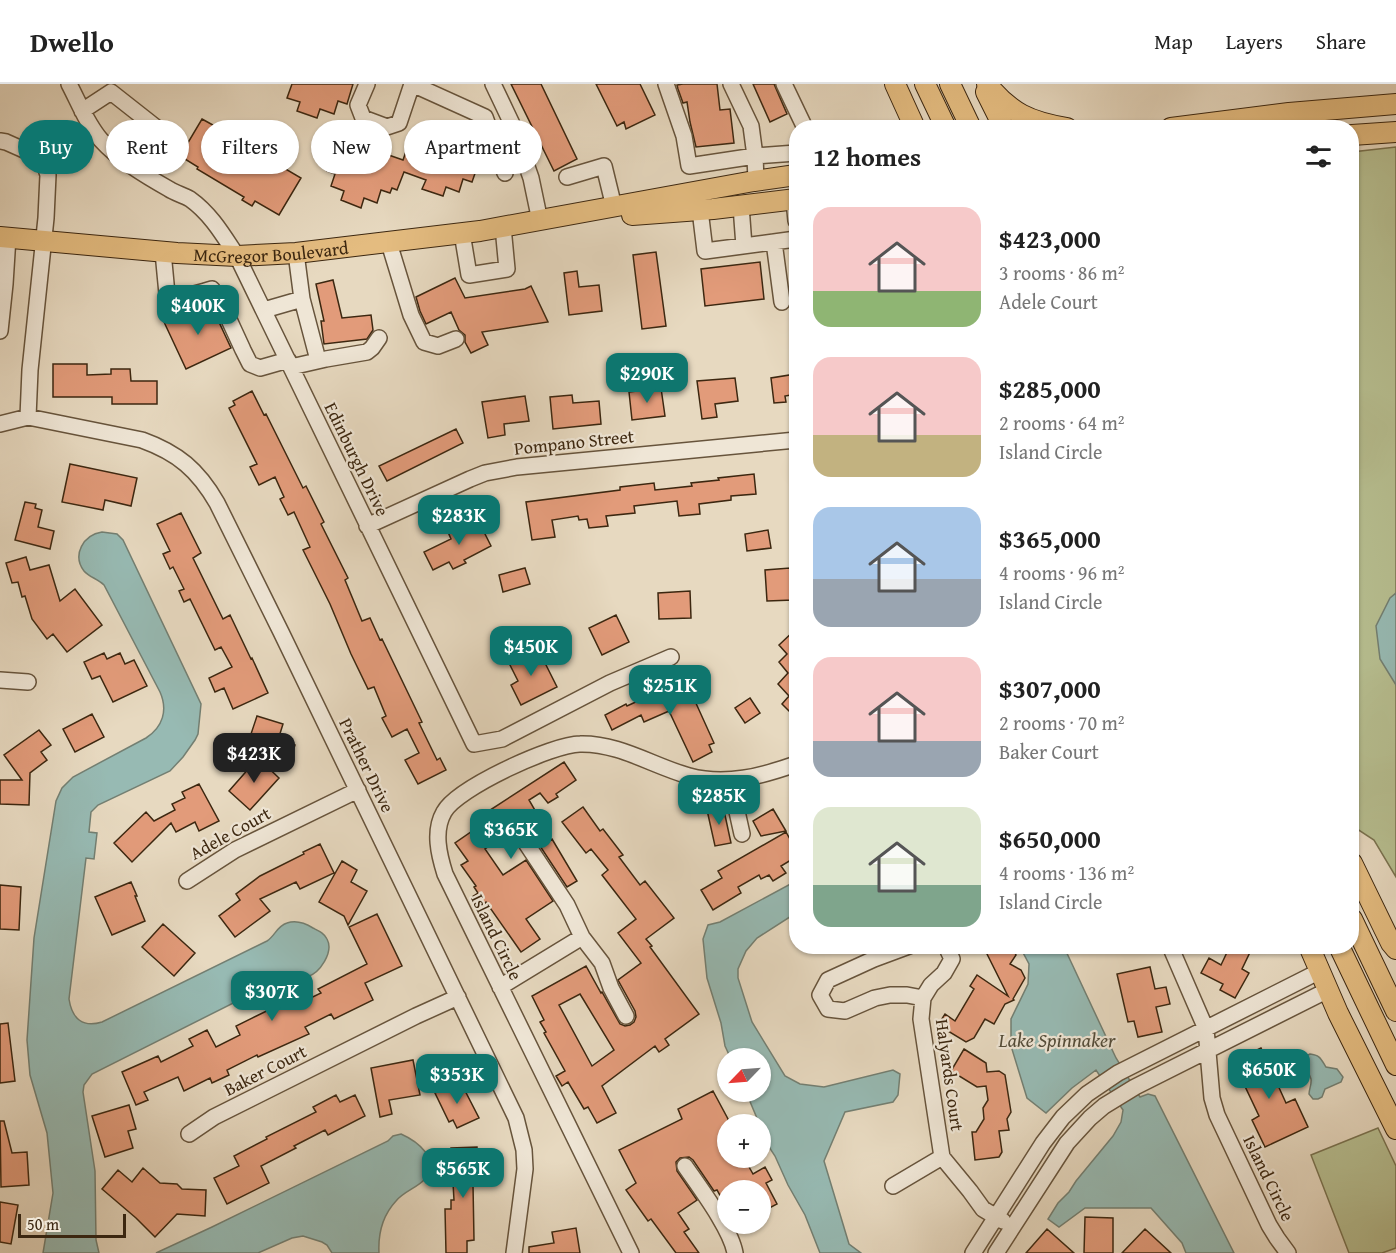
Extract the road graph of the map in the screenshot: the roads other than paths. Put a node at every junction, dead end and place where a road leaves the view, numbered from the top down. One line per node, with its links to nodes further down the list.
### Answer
1 (69, 84): 15 (street, Edinburgh Drive)
2 (367, 84): 3 (street)
3 (412, 84): 17 (street)
4 (493, 84): 42 (street)
5 (666, 84): 33 (street)
6 (731, 84): 32 (street)
7 (784, 84): 18 (street)
8 (925, 84): 22 (main road)
9 (950, 84): 23 (main road)
10 (981, 84): 24 (main road); 25 (main road)
11 (987, 84): 26 (main road)
12 (109, 88): 15 (street); 16 (street)
13 (896, 88): 19 (main road); 20 (main road); 21 (main road)
14 (1396, 104): 27 (main road)
15 (82, 111): 53 (street, Edinburgh Drive)
16 (148, 120)
17 (486, 120)
18 (801, 120)
19 (898, 120)
20 (911, 120)
21 (923, 120)
22 (942, 120)
23 (967, 120)
24 (983, 120)
25 (1000, 120)
26 (1033, 120)
27 (1234, 120)
28 (1396, 132): 29 (main road)
29 (1359, 135)
30 (0, 141): 46 (street)
31 (789, 154): 32 (street)
32 (755, 156): 33 (street); 36 (street)
33 (702, 164): 37 (street)
34 (789, 176): 36 (main road, McGregor Boulevard)
35 (567, 177): 40 (street)
36 (756, 181): 37 (main road, McGregor Boulevard)
37 (706, 190): 40 (main road, McGregor Boulevard)
38 (789, 200): 39 (main road, McGregor Boulevard)
39 (741, 206): 41 (main road, McGregor Boulevard); 50 (street)
40 (614, 207): 42 (main road, McGregor Boulevard)
41 (700, 210): 42 (main road, McGregor Boulevard); 50 (street)
42 (540, 221): 43 (main road, McGregor Boulevard)
43 (503, 227): 44 (main road, McGregor Boulevard); 44 (street)
44 (462, 234): 48 (main road, McGregor Boulevard)
45 (789, 240): 47 (street)
46 (44, 242): 49 (main road, McGregor Boulevard); 51 (main road, McGregor Boulevard); 62 (street)
47 (774, 242): 50 (street); 55 (street)
48 (389, 243): 52 (main road, McGregor Boulevard); 59 (street)
49 (4, 246): 57 (street)
50 (744, 246)
51 (163, 252): 53 (main road, McGregor Boulevard); 61 (street)
52 (296, 253): 53 (main road, McGregor Boulevard); 54 (street)
53 (237, 256): 56 (street, Edinburgh Drive)
54 (302, 299): 56 (street); 60 (street)
55 (782, 302)
56 (264, 310): 61 (street, Edinburgh Drive)
57 (0, 331)
58 (379, 338): 60 (street)
59 (456, 339)
60 (318, 360): 61 (street)
61 (290, 363): 65 (street, Edinburgh Drive)
62 (28, 417): 63 (street, Prather Drive); 71 (street, Prather Drive)
63 (0, 424)
64 (789, 441): 65 (street, Pompano Street)
65 (368, 526): 66 (street, Edinburgh Drive)
66 (671, 657)
67 (0, 680): 68 (street)
68 (28, 682)
69 (789, 766): 70 (street, Island Circle)
70 (730, 780): 72 (street); 86 (street, Island Circle)
71 (358, 790): 75 (street, Adele Court); 88 (street, Prather Drive)
72 (742, 834)
73 (526, 843): 78 (street)
74 (1359, 874): 76 (main road)
75 (187, 881)
76 (1388, 923): 79 (main road)
77 (1359, 934): 90 (main road)
78 (582, 937): 86 (street); 91 (street)
79 (1396, 949)
80 (887, 954): 89 (street, Halyards Court)
81 (950, 954): 89 (street, Halyards Court)
82 (1173, 954): 92 (street, Island Circle)
83 (1313, 954): 85 (main road)
84 (1343, 954): 94 (main road)
85 (1320, 971): 87 (main road); 92 (street)
86 (500, 987): 103 (street, Island Circle)
87 (1328, 990): 93 (street); 95 (main road)
88 (458, 997): 96 (street, Baker Court); 102 (street, Prather Drive)
89 (923, 998): 97 (street, Halyards Court)
90 (1396, 1011)
91 (626, 1016)
92 (1206, 1029): 93 (street, Island Circle); 100 (street)
93 (1208, 1051): 101 (street); 107 (street, Island Circle)
94 (1396, 1065)
95 (1396, 1130)
96 (189, 1134)
97 (942, 1157): 99 (street, Halyards Court); 100 (street, Halyards Court)
98 (685, 1166): 104 (street)
99 (893, 1186)
100 (996, 1217): 101 (street, Halyards Court); 105 (street)
101 (1013, 1227): 106 (street)
102 (514, 1253)
103 (631, 1253)
104 (735, 1253)
105 (973, 1253)
106 (996, 1253)
107 (1288, 1253)

